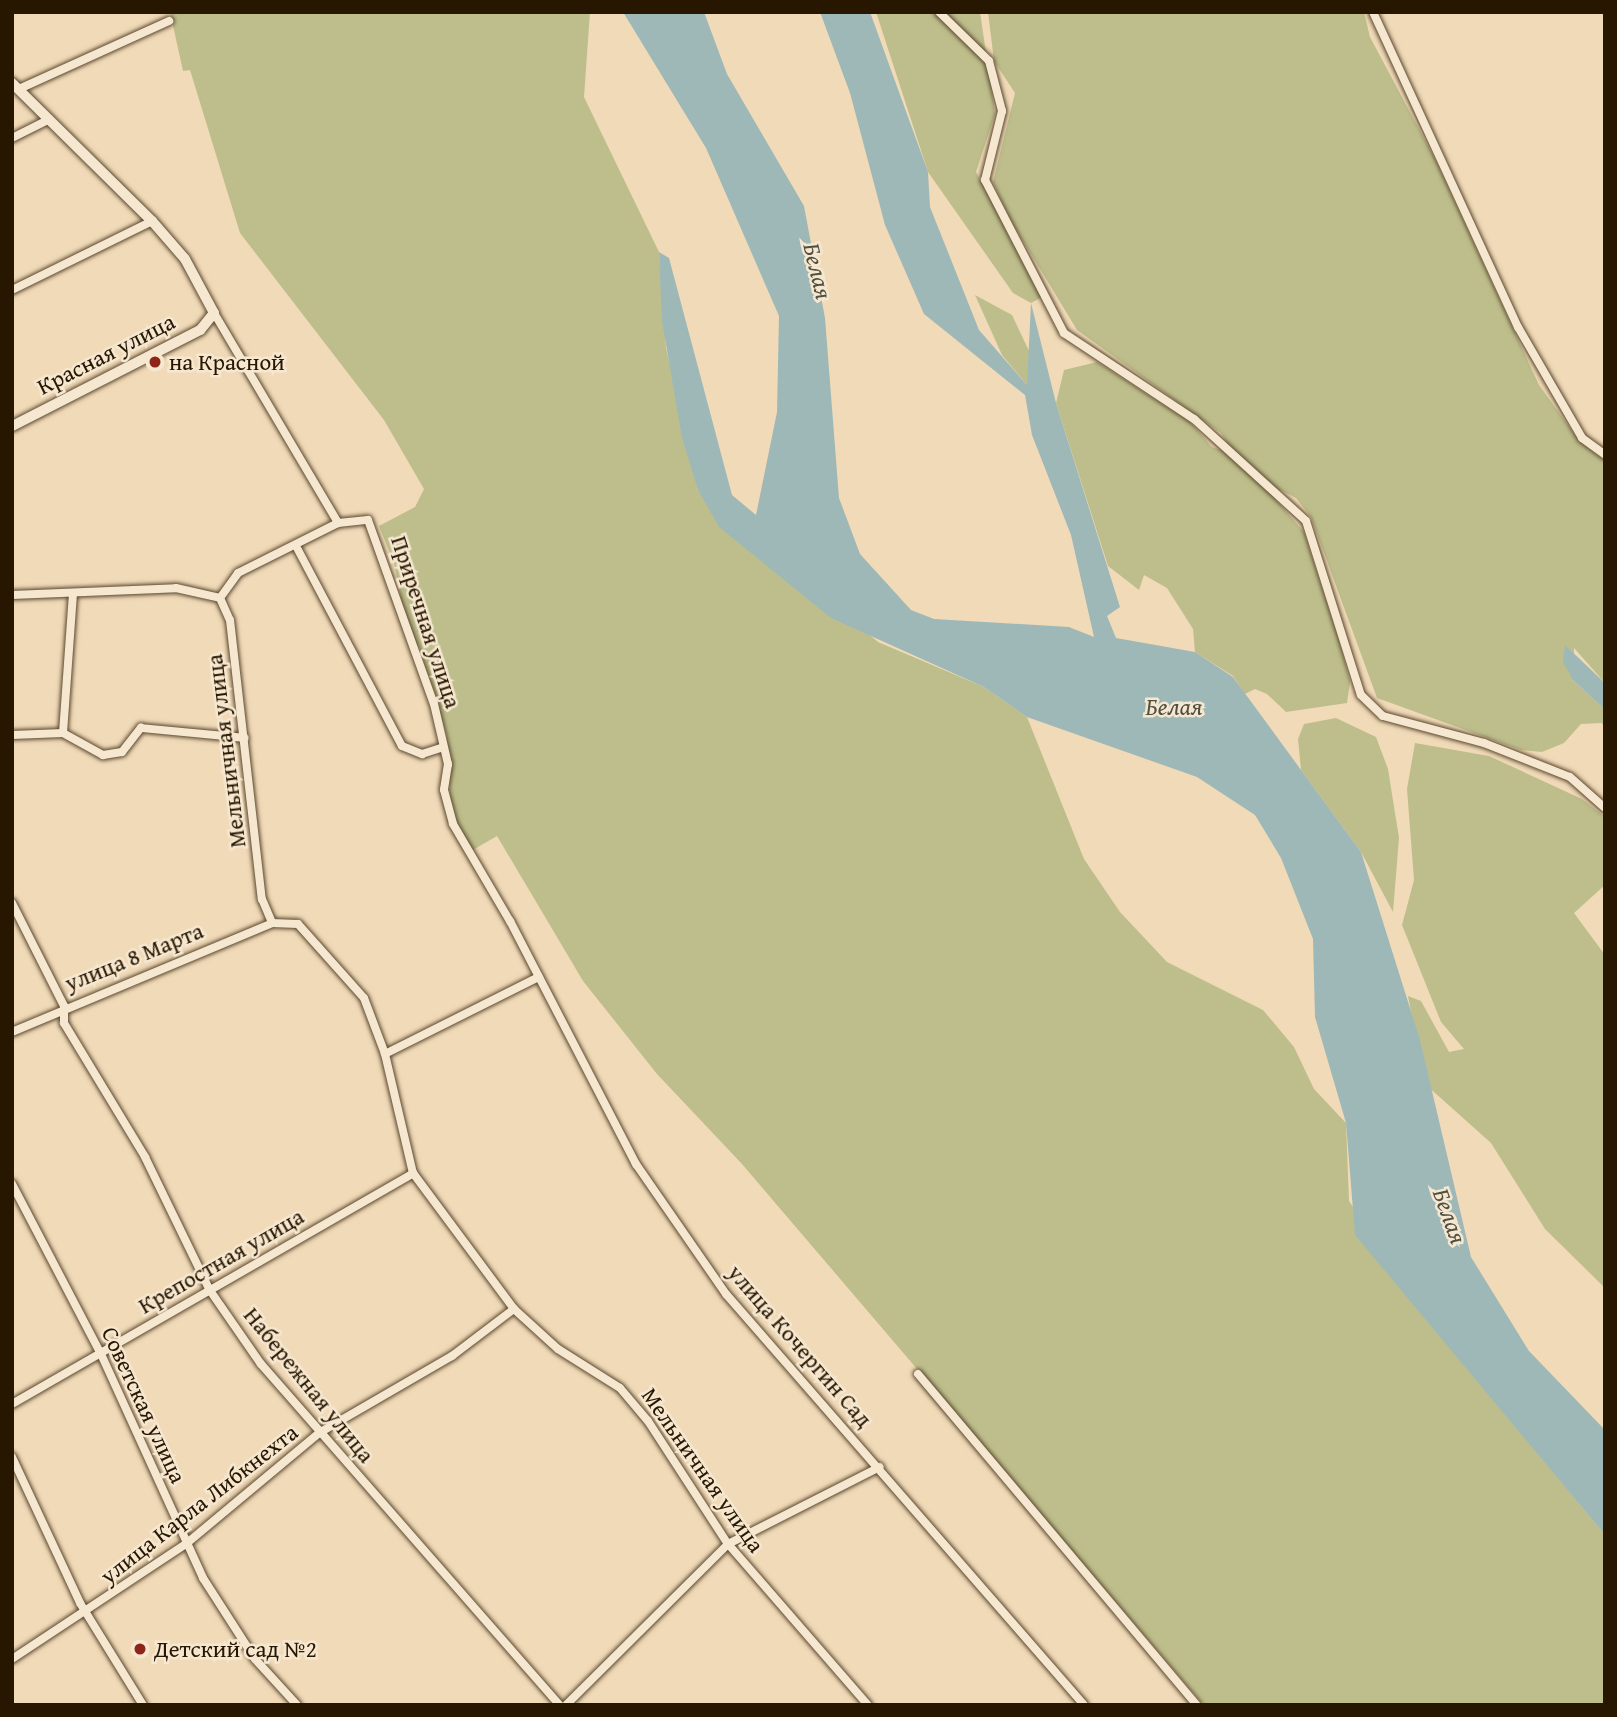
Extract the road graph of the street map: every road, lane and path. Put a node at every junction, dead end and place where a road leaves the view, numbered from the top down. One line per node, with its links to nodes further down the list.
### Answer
1 (939, 12): 21 (street)
2 (1373, 12): 11 (street)
3 (169, 21): 4 (street)
4 (15, 86): 5 (street)
5 (50, 119): 6 (street); 7 (street)
6 (12, 138)
7 (152, 221): 8 (street); 9 (street)
8 (12, 290)
9 (214, 313): 10 (street, Красная улица); 12 (street)
10 (12, 426)
11 (1605, 455)
12 (338, 523): 13 (street); 20 (street, Приречная улица)
13 (296, 546): 16 (street); 20 (street)
14 (12, 595): 15 (street)
15 (73, 595): 16 (street); 17 (street)
16 (220, 598): 19 (street, Мельничная улица)
17 (63, 733): 18 (street); 19 (street)
18 (12, 735)
19 (245, 738): 23 (street, Мельничная улица)
20 (443, 747): 24 (street, Приречная улица)
21 (1605, 808)
22 (12, 903): 25 (street, Набережная улица)
23 (272, 923): 25 (street, улица 8 Марта); 27 (street, Мельничная улица)
24 (539, 977): 27 (street); 37 (street, улица Кочергин Сад)
25 (64, 1006): 26 (street, улица 8 Марта); 30 (street, Набережная улица)
26 (12, 1032)
27 (386, 1054): 28 (street, Мельничная улица)
28 (413, 1173): 30 (street, Крепостная улица); 31 (street, Мельничная улица)
29 (12, 1184): 32 (street, Советская улица)
30 (209, 1289): 32 (street, Крепостная улица); 35 (street, Набережная улица)
31 (514, 1309): 35 (street, улица Карла Либкнехта); 39 (street, Мельничная улица)
32 (101, 1354): 34 (street, Крепостная улица); 38 (street, Советская улица)
33 (918, 1374): 48 (street)
34 (12, 1404)
35 (319, 1433): 38 (street, улица Карла Либкнехта); 44 (street, Набережная улица)
36 (12, 1457): 40 (street)
37 (880, 1467): 39 (street); 47 (street, улица Кочергин Сад)
38 (187, 1543): 40 (street, улица Карла Либкнехта); 43 (street, Советская улица)
39 (728, 1544): 45 (street); 46 (street, Мельничная улица)
40 (88, 1614): 41 (street, улица Карла Либкнехта); 42 (street)
41 (12, 1658)
42 (143, 1705)
43 (297, 1705)
44 (559, 1705)
45 (566, 1705)
46 (868, 1705)
47 (1084, 1705)
48 (1197, 1705)

